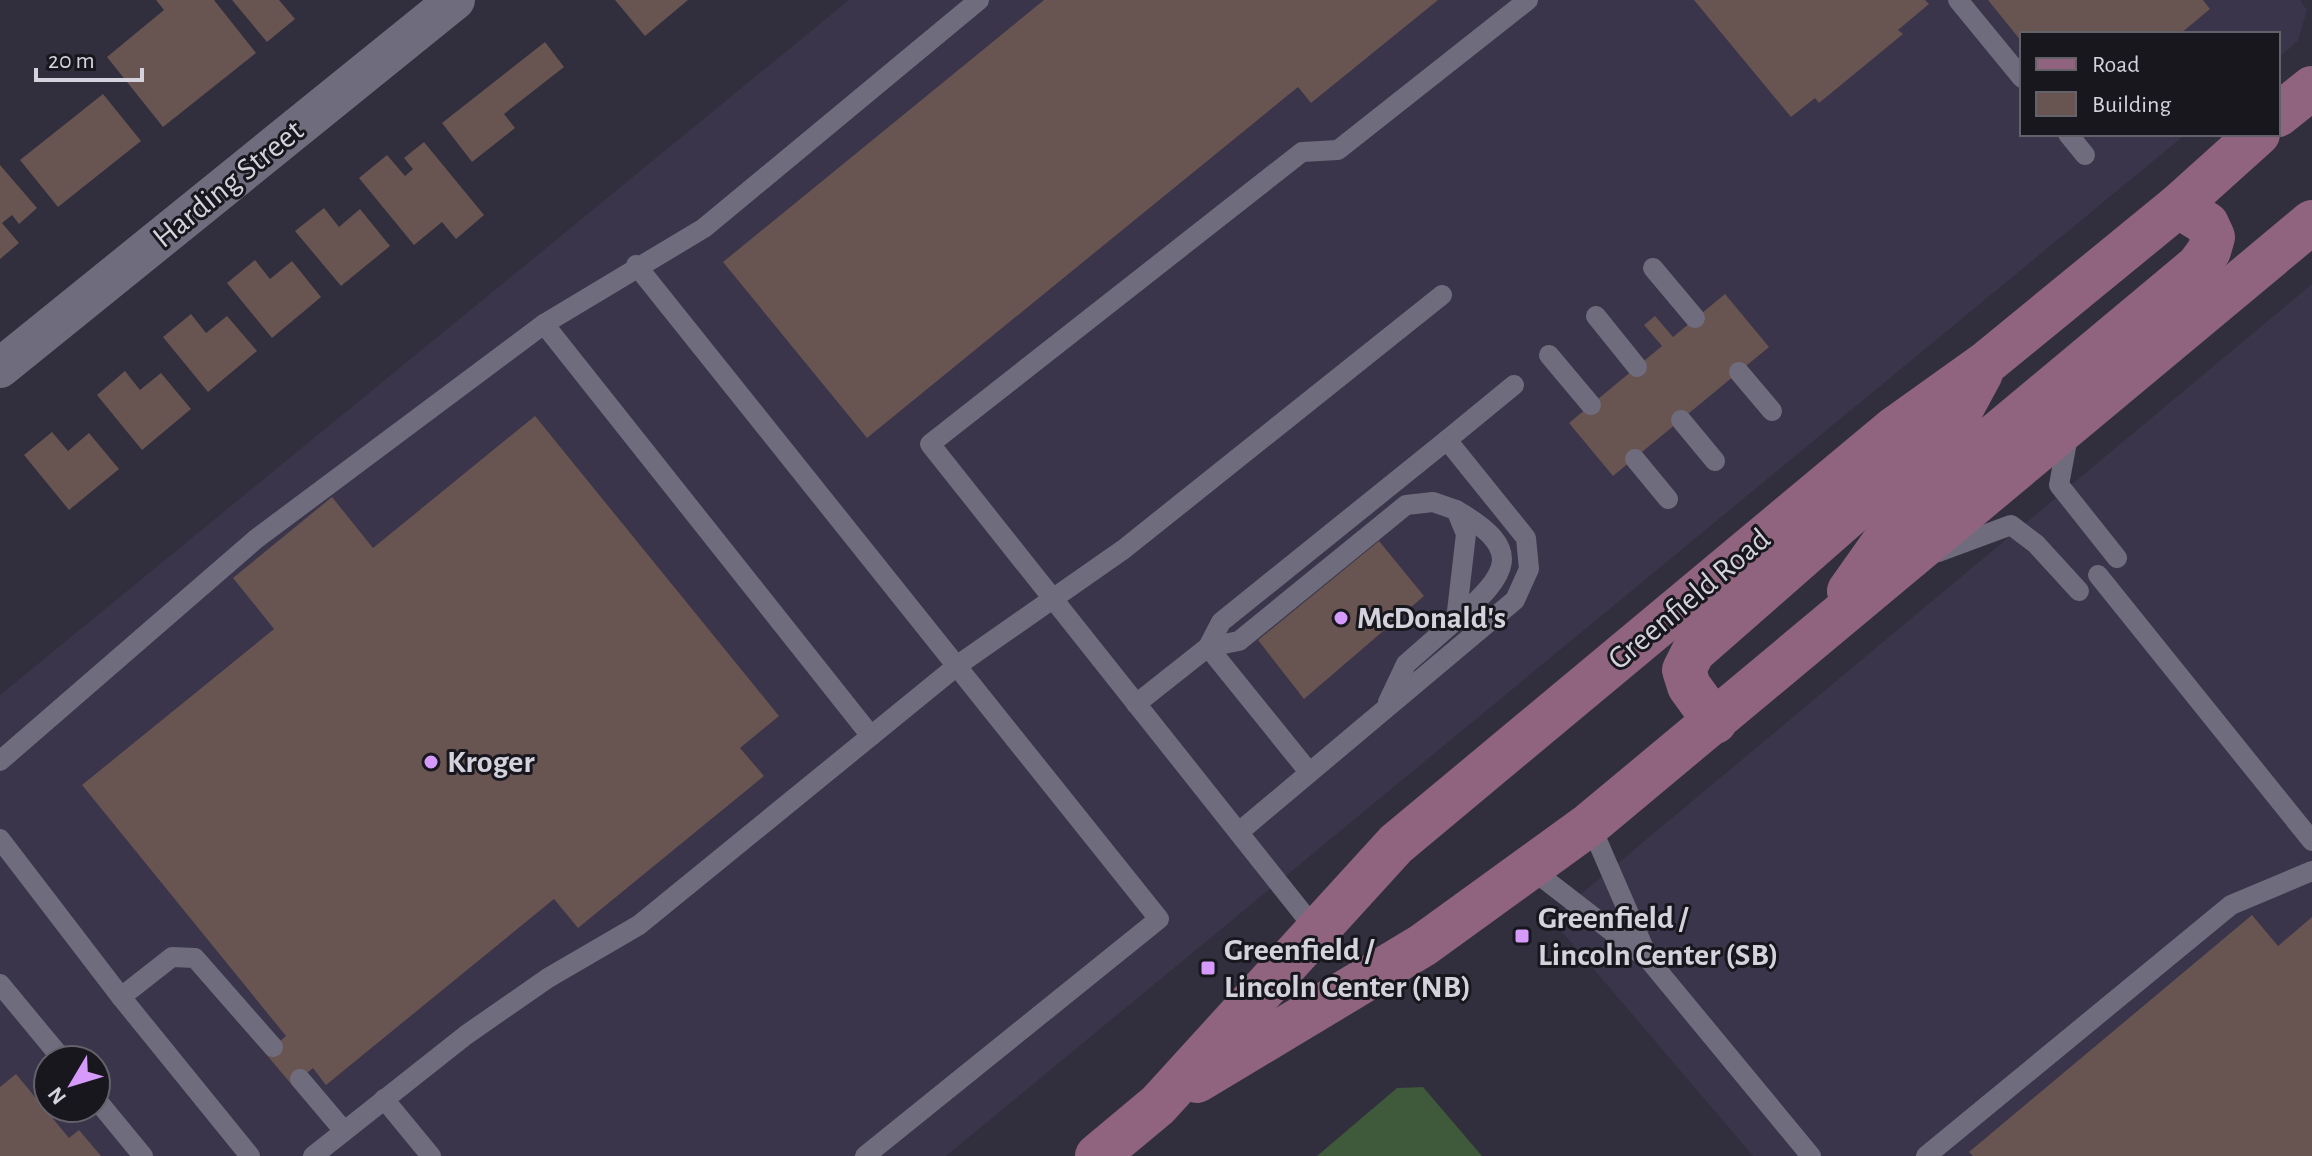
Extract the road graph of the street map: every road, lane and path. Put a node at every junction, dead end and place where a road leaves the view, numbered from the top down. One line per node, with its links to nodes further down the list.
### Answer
1 (455, 0): 22 (street, Harding Street)
2 (979, 0): 13 (lane)
3 (1528, 0): 38 (lane)
4 (1958, 0): 5 (lane)
5 (2020, 76)
6 (2312, 88): 7 (main road)
7 (2280, 113)
8 (2070, 136): 10 (lane)
9 (2256, 136): 11 (main road, Greenfield Road)
10 (2085, 155)
11 (2178, 206): 20 (main road, Greenfield Road); 40 (main road)
12 (2312, 222): 28 (main road, Greenfield Road)
13 (636, 265): 18 (lane); 42 (lane)
14 (1653, 268): 17 (lane)
15 (1442, 295): 38 (lane)
16 (1596, 316): 21 (lane)
17 (1695, 318)
18 (544, 324): 46 (lane); 47 (lane)
19 (1549, 355): 25 (lane)
20 (1985, 364): 45 (main road); 55 (main road, Greenfield Road)
21 (1637, 367)
22 (0, 368)
23 (1739, 372): 26 (lane)
24 (1514, 385): 29 (lane)
25 (1591, 405)
26 (1772, 411)
27 (1681, 420): 31 (lane)
28 (2071, 422): 34 (lane); 35 (main road, Greenfield Road)
29 (1447, 440): 41 (lane); 44 (lane)
30 (1635, 459): 32 (lane)
31 (1715, 461)
32 (1668, 499)
33 (1456, 510): 39 (lane); 39 (lane); 41 (lane)
34 (2117, 558)
35 (1907, 563): 37 (lane); 40 (main road, Greenfield Road)
36 (2098, 575): 52 (lane)
37 (2079, 591)
38 (1053, 601): 42 (lane); 43 (lane)
39 (1456, 620): 44 (lane)
40 (1817, 636): 45 (main road, Greenfield Road)
41 (1208, 647): 43 (lane); 48 (lane)
42 (958, 665): 46 (lane); 70 (lane)
43 (1136, 704): 50 (lane)
44 (1384, 709): 48 (lane)
45 (1715, 722): 49 (main road, Greenfield Road)
46 (871, 736): 62 (lane)
47 (0, 761)
48 (1309, 772): 50 (lane)
49 (1590, 824): 53 (main road, Greenfield Road); 56 (lane)
50 (1239, 832): 55 (lane)
51 (0, 839): 58 (lane)
52 (2312, 841)
53 (1530, 868): 56 (lane); 63 (main road, Greenfield Road)
54 (2312, 871): 73 (lane)
55 (1316, 930): 63 (main road, Greenfield Road)
56 (1649, 960): 72 (lane)
57 (0, 984): 59 (lane)
58 (121, 997): 60 (lane); 67 (lane)
59 (50, 1044)
60 (273, 1047)
61 (300, 1079): 65 (lane)
62 (384, 1099): 65 (lane); 69 (lane)
63 (1158, 1105): 71 (main road, Greenfield Road)
64 (112, 1118): 66 (lane)
65 (344, 1131): 68 (lane)
66 (143, 1156)
67 (250, 1156)
68 (313, 1156)
69 (431, 1156)
70 (865, 1156)
71 (1097, 1156)
72 (1811, 1156)
73 (1926, 1156)

